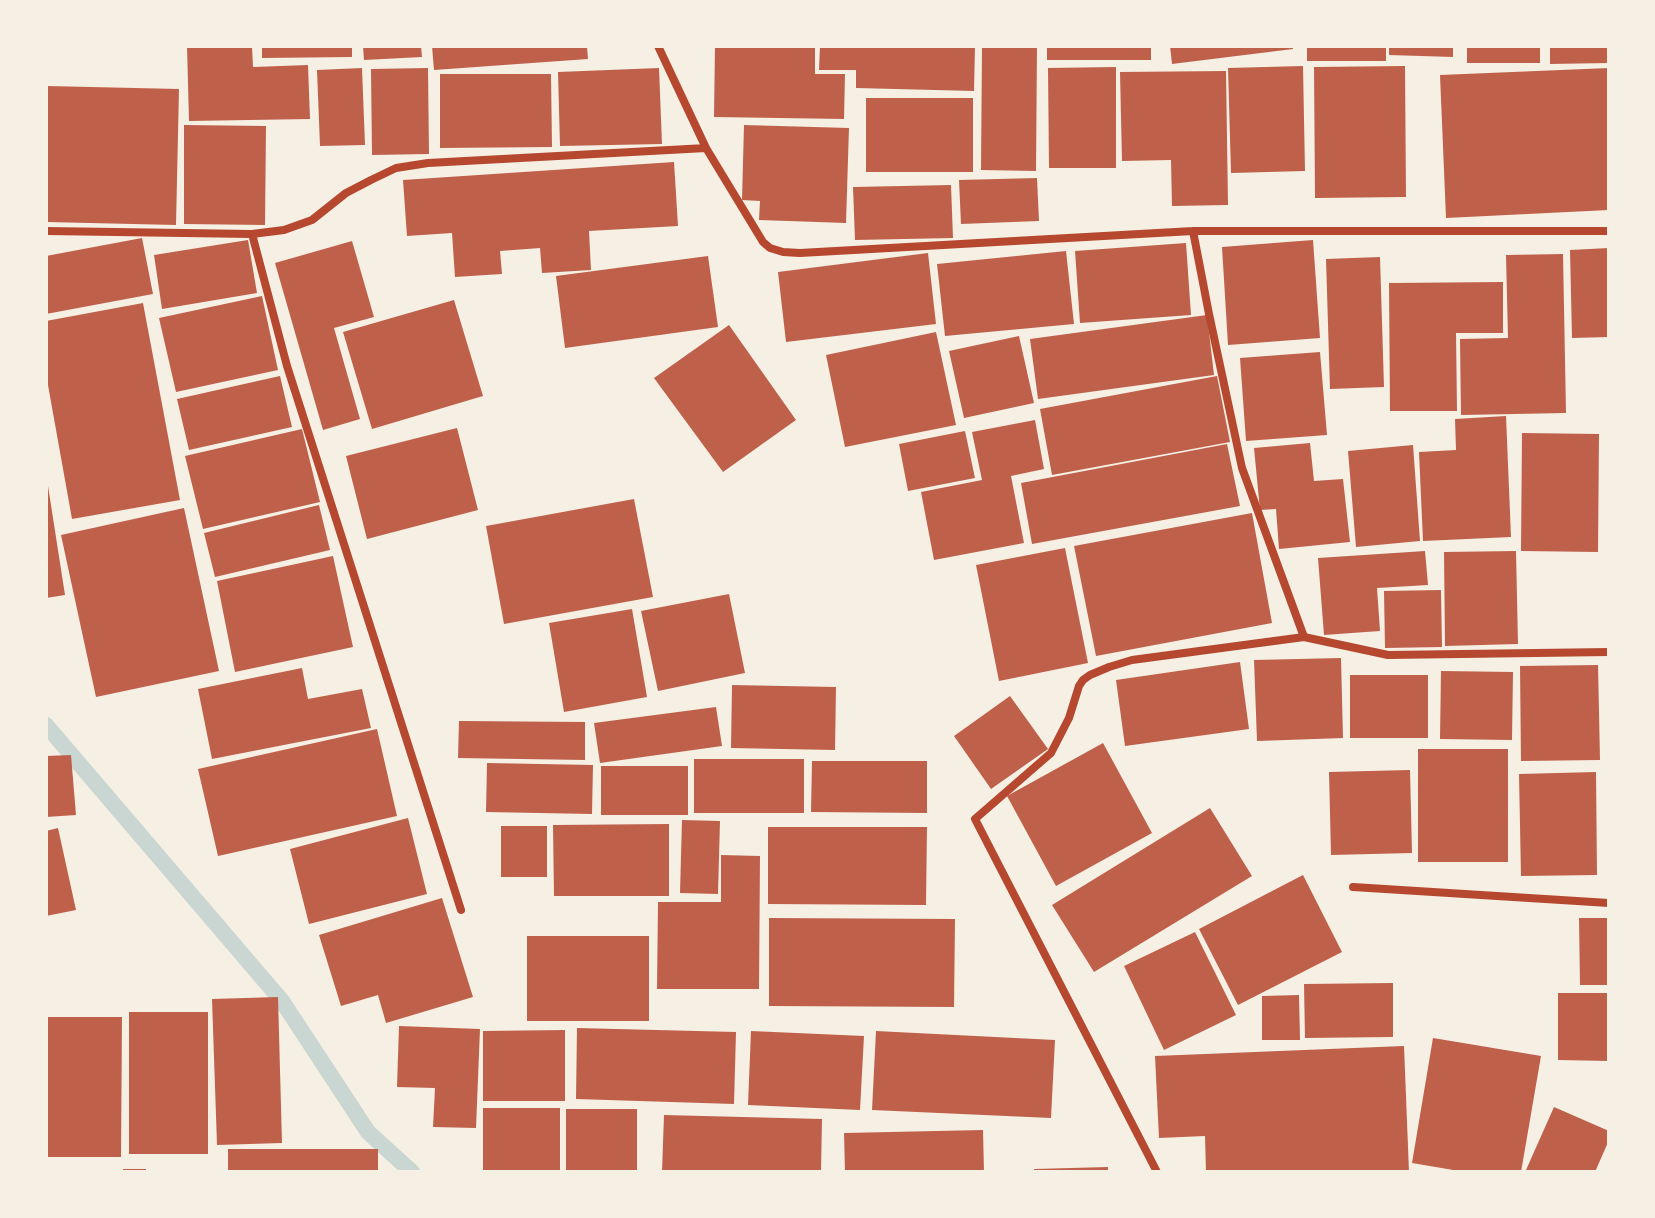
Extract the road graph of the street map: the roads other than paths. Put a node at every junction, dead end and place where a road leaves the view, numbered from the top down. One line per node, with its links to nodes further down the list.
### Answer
1 (658, 46): 2 (street)
2 (706, 148): 4 (street); 6 (street)
3 (46, 231): 6 (street)
4 (1193, 231): 5 (street); 7 (street)
5 (1609, 231)
6 (252, 234): 11 (street)
7 (1304, 637): 8 (street); 12 (street)
8 (1609, 652)
9 (1353, 887): 10 (street)
10 (1609, 903)
11 (461, 910)
12 (1157, 1172)

